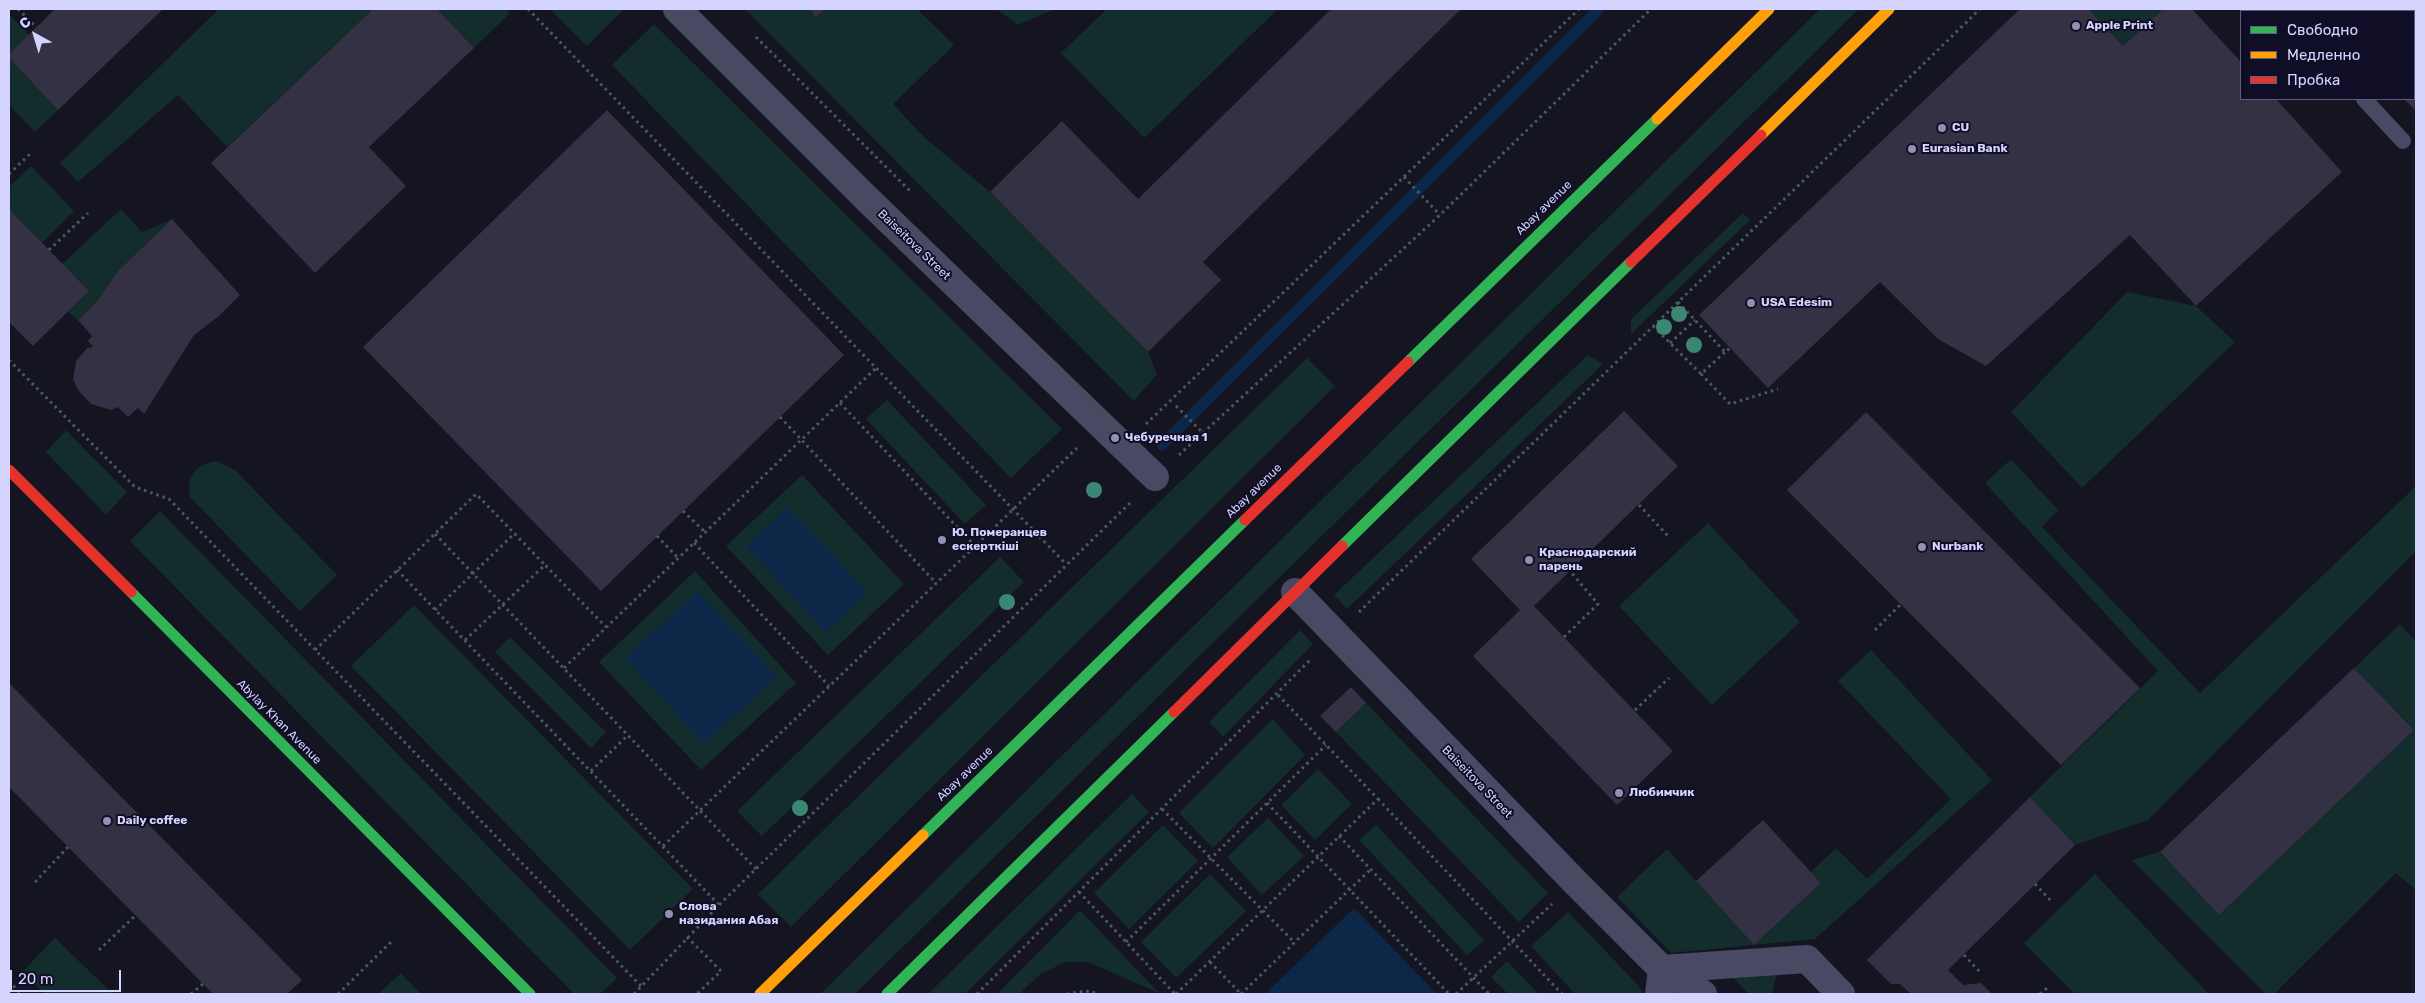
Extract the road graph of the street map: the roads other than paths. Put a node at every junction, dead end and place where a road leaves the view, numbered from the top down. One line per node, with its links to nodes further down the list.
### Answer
1 (677, 9): 7 (street, Baiseitova Street)
2 (1769, 9): 11 (main road, Abay avenue)
3 (1889, 9): 8 (main road)
4 (2365, 100): 5 (lane)
5 (2403, 141)
6 (9, 470): 10 (main road, Abylay Khan Avenue)
7 (1155, 477)
8 (1296, 592): 9 (street, Baiseitova Street); 12 (main road)
9 (1660, 982): 13 (street, Baiseitova Street); 14 (street)
10 (530, 994)
11 (760, 994)
12 (886, 994)
13 (1703, 994)
14 (1841, 994)

